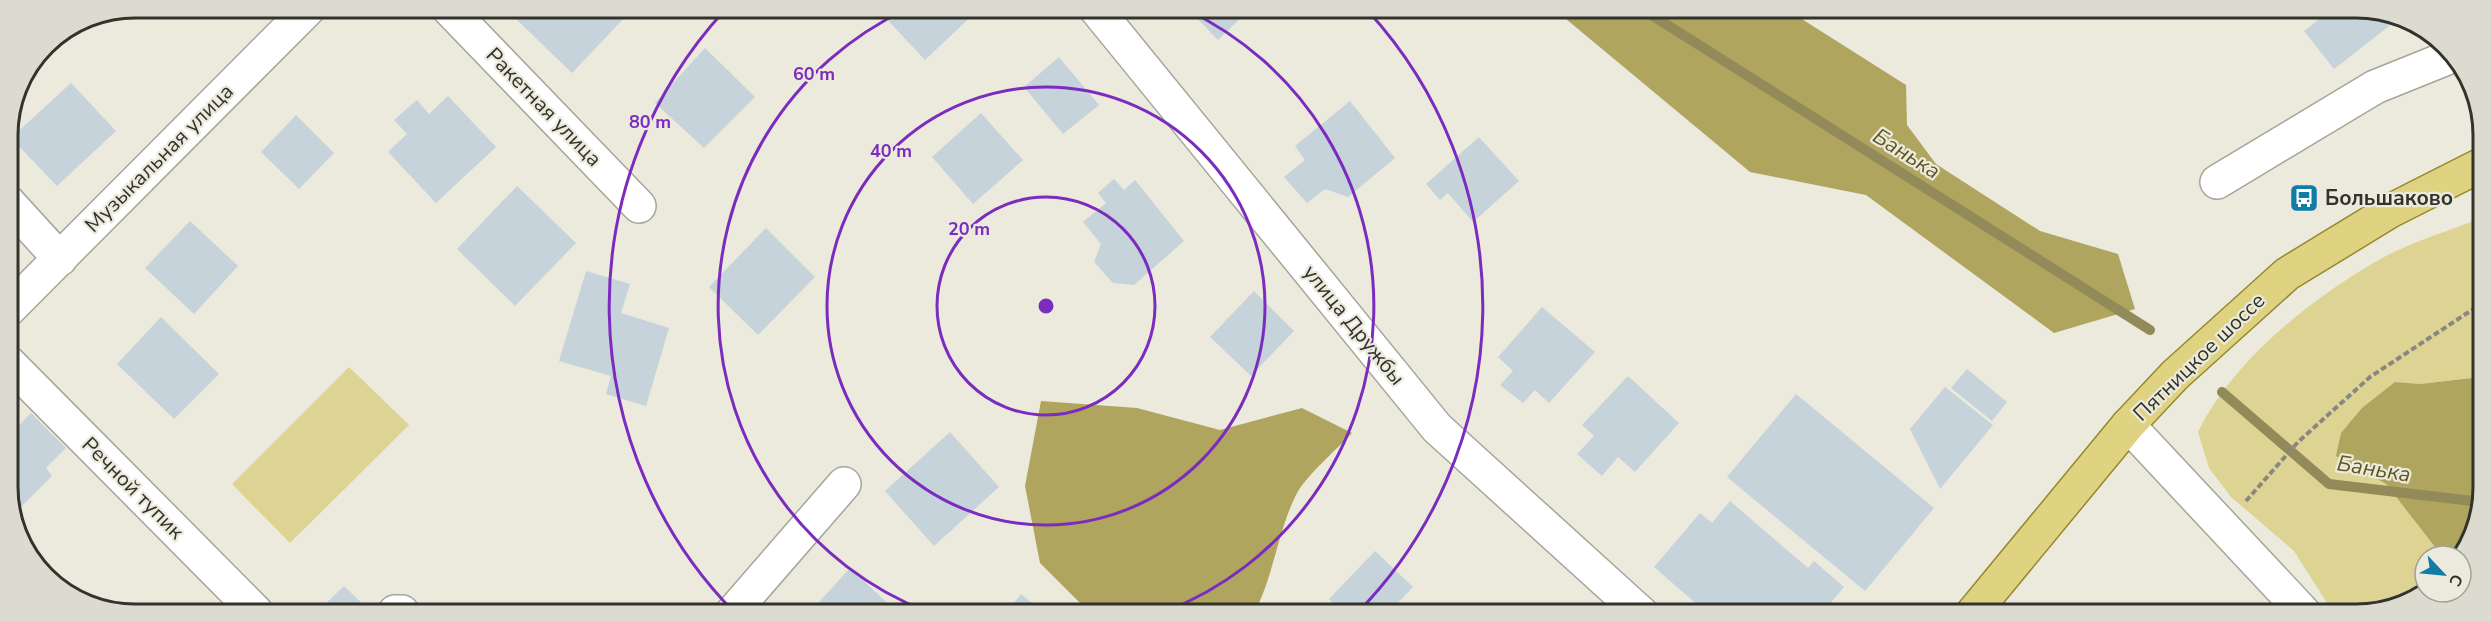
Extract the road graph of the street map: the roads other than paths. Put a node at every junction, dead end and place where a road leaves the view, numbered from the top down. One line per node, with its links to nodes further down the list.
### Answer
1 (299, 18): 9 (street, Музыкальная улица)
2 (458, 18): 7 (street, Ракетная улица)
3 (1103, 18): 16 (street, улица Дружбы)
4 (2445, 59): 6 (street)
5 (2473, 169): 12 (main road, Пятницкое шоссе)
6 (2217, 182)
7 (639, 206)
8 (18, 213): 9 (street)
9 (60, 259): 10 (street, Музыкальная улица)
10 (18, 300)
11 (18, 372): 14 (street, Речной тупик)
12 (2128, 426): 17 (main road, Пятницкое шоссе); 18 (street)
13 (844, 484): 15 (street)
14 (248, 604)
15 (740, 604)
16 (1631, 604)
17 (1980, 604)
18 (2296, 604)

